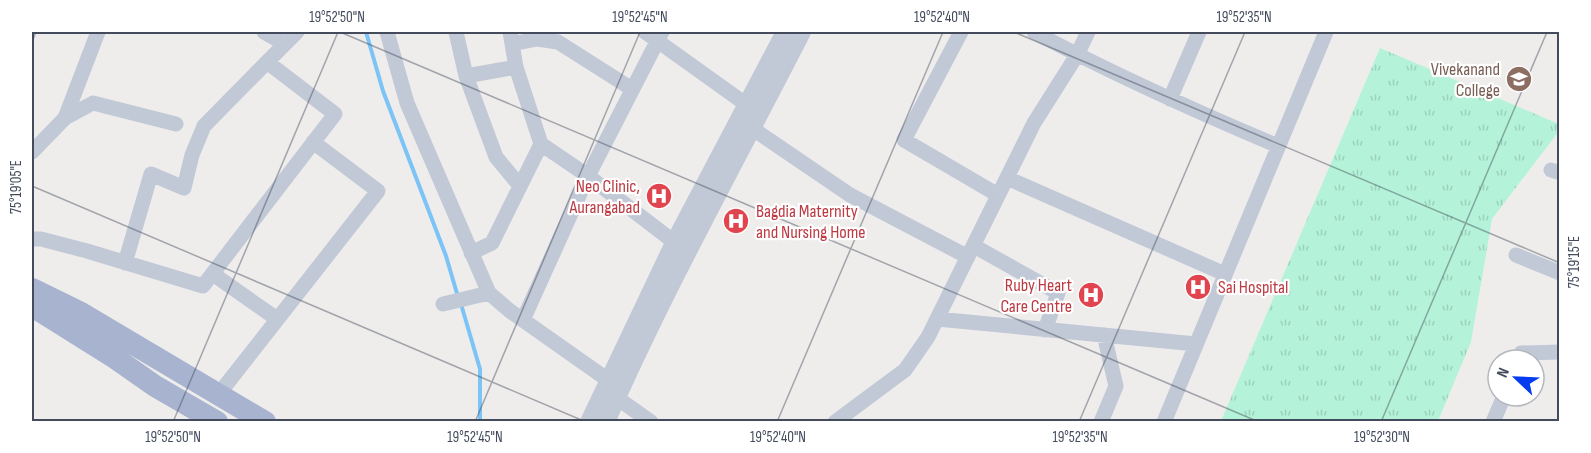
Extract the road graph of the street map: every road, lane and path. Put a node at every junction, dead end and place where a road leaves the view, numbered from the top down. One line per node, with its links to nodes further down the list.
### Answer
1 (98, 32): 23 (street)
2 (264, 32): 15 (street)
3 (297, 32): 15 (street)
4 (387, 32): 37 (street)
5 (456, 32): 19 (street)
6 (785, 32): 22 (street)
7 (802, 32): 25 (street)
8 (961, 32): 33 (street)
9 (1034, 32): 16 (street)
10 (1088, 32): 16 (street)
11 (1199, 32): 21 (street)
12 (1326, 32): 28 (street)
13 (654, 34): 20 (street); 22 (street)
14 (511, 38): 18 (street); 20 (street)
15 (285, 44): 17 (street)
16 (1077, 55): 21 (street); 31 (street)
17 (267, 62): 26 (street); 39 (street)
18 (516, 67): 19 (street); 27 (street)
19 (466, 76): 32 (street)
20 (632, 88): 30 (street)
21 (1170, 99): 28 (street)
22 (747, 105): 35 (street)
23 (65, 118): 24 (street); 29 (street)
24 (176, 124)
25 (753, 129): 35 (street); 36 (street)
26 (313, 142): 41 (street); 47 (street)
27 (542, 144): 30 (street); 32 (street)
28 (1278, 146): 42 (street)
29 (32, 152)
30 (588, 176): 35 (street); 48 (street)
31 (1007, 178): 33 (street); 42 (street)
32 (520, 186): 37 (street)
33 (999, 195): 36 (street)
34 (32, 239): 39 (street)
35 (681, 247): 53 (street)
36 (971, 251): 49 (street); 50 (street)
37 (471, 253): 44 (street)
38 (1516, 255): 40 (street)
39 (124, 263): 41 (street)
40 (1560, 273)
41 (213, 274): 47 (street)
42 (1225, 274): 52 (street)
43 (32, 290): 54 (main road)
44 (489, 293): 45 (street); 48 (street)
45 (443, 304)
46 (32, 306): 55 (main road)
47 (277, 319): 54 (street)
48 (523, 320): 53 (street)
49 (937, 320): 50 (street); 60 (street)
50 (1046, 330): 51 (street)
51 (1104, 335): 52 (street); 61 (street)
52 (1196, 344): 62 (street)
53 (616, 389): 57 (street); 58 (street); 59 (street)
54 (218, 395): 56 (main road)
55 (217, 422)
56 (266, 422)
57 (590, 422)
58 (606, 422)
59 (651, 422)
60 (834, 422)
61 (1101, 422)
62 (1164, 422)

